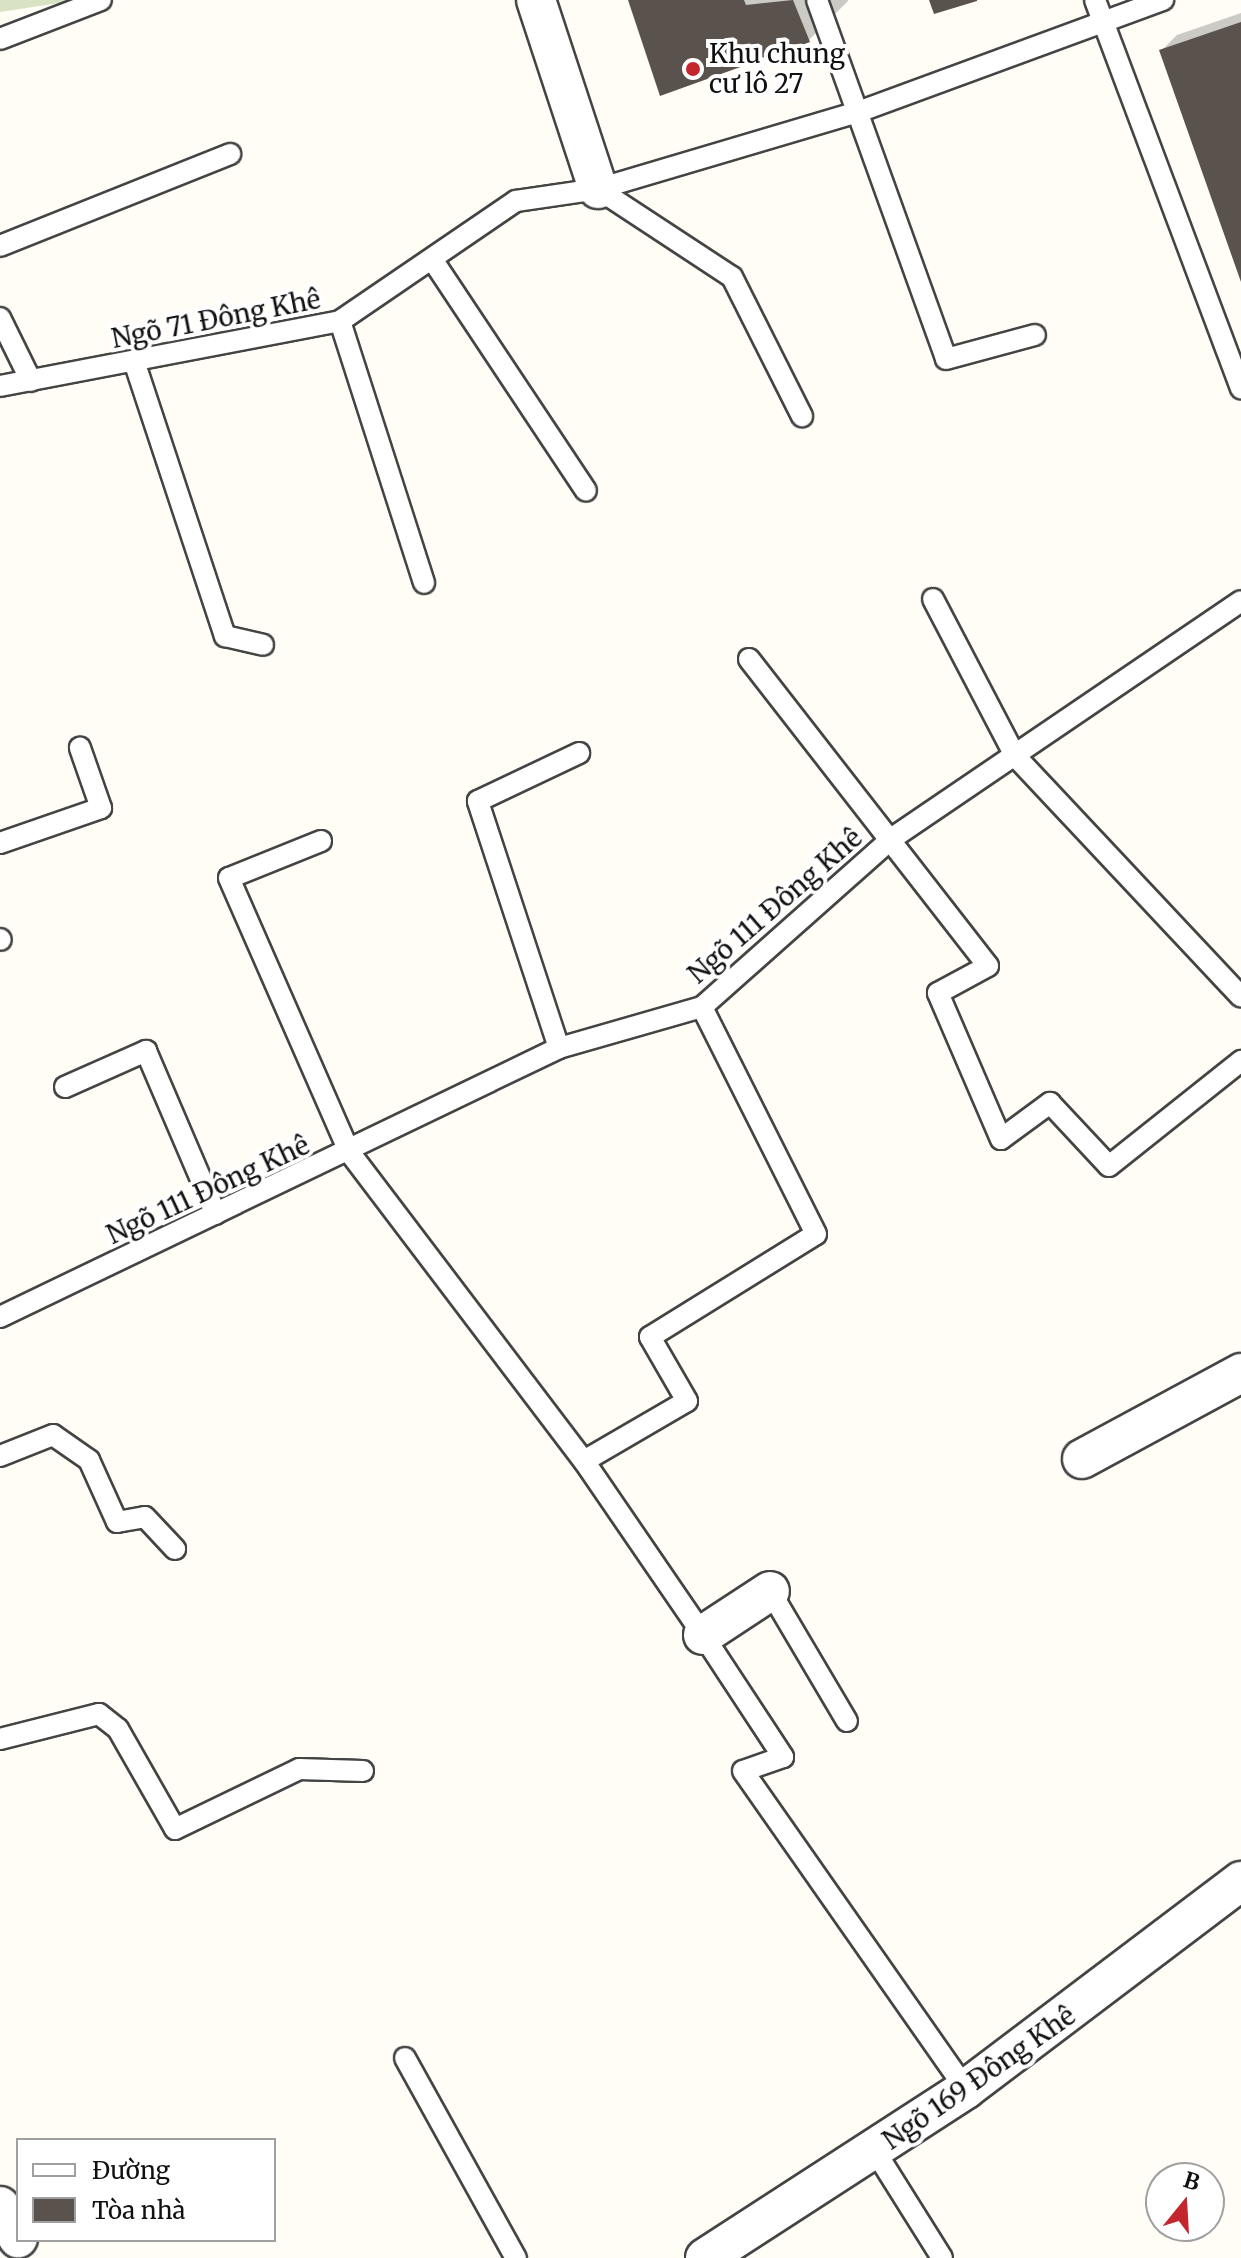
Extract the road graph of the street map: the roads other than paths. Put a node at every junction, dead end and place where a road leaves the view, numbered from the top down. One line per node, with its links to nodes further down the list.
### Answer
1 (101, 0): 7 (lane)
2 (536, 0): 10 (street)
3 (817, 0): 8 (lane)
4 (1095, 0): 6 (lane)
5 (1163, 0): 6 (lane, Ngõ 71 Đông Khê)
6 (1103, 22): 8 (lane, Ngõ 71 Đông Khê); 19 (lane)
7 (0, 39)
8 (861, 111): 10 (lane, Ngõ 71 Đông Khê); 15 (lane)
9 (230, 154): 11 (lane)
10 (598, 189): 12 (lane, Ngõ 71 Đông Khê); 20 (lane)
11 (0, 246)
12 (432, 259): 14 (lane, Ngõ 71 Đông Khê); 21 (lane)
13 (0, 318): 17 (lane)
14 (340, 321): 16 (lane, Ngõ 71 Đông Khê); 22 (lane)
15 (1035, 335)
16 (134, 361): 17 (lane, Ngõ 71 Đông Khê); 25 (lane)
17 (31, 381): 18 (lane, Ngõ 71 Đông Khê)
18 (0, 386)
19 (1241, 389)
20 (802, 416)
21 (586, 491)
22 (424, 583)
23 (933, 599): 29 (lane)
24 (1241, 601): 29 (lane, Ngõ 111 Đông Khê)
25 (263, 645)
26 (749, 659): 30 (lane)
27 (80, 748): 32 (lane)
28 (579, 753): 35 (lane)
29 (1015, 756): 30 (lane, Ngõ 111 Đông Khê); 33 (lane)
30 (891, 839): 34 (lane, Ngõ 111 Đông Khê); 36 (lane)
31 (321, 841): 38 (lane)
32 (0, 843)
33 (1241, 997)
34 (702, 1007): 35 (lane, Ngõ 111 Đông Khê); 44 (lane)
35 (559, 1048): 38 (lane, Ngõ 111 Đông Khê)
36 (1241, 1061)
37 (65, 1087): 39 (lane)
38 (350, 1153): 39 (lane, Ngõ 111 Đông Khê); 44 (lane)
39 (216, 1214): 40 (lane, Ngõ 111 Đông Khê)
40 (0, 1317)
41 (1241, 1373): 43 (street)
42 (0, 1456): 45 (lane)
43 (1082, 1459)
44 (584, 1461): 47 (lane)
45 (175, 1549)
46 (770, 1591): 47 (street); 48 (lane)
47 (703, 1635): 53 (lane)
48 (847, 1721)
49 (0, 1739): 50 (lane)
50 (363, 1771)
51 (1237, 1893): 53 (street, Ngõ 169 Đông Khê)
52 (405, 2058): 57 (lane)
53 (966, 2089): 54 (street, Ngõ 169 Đông Khê)
54 (875, 2151): 58 (street, Ngõ 169 Đông Khê); 59 (lane)
55 (0, 2206): 56 (street)
56 (16, 2235)
57 (516, 2258)
58 (705, 2258)
59 (942, 2258)

